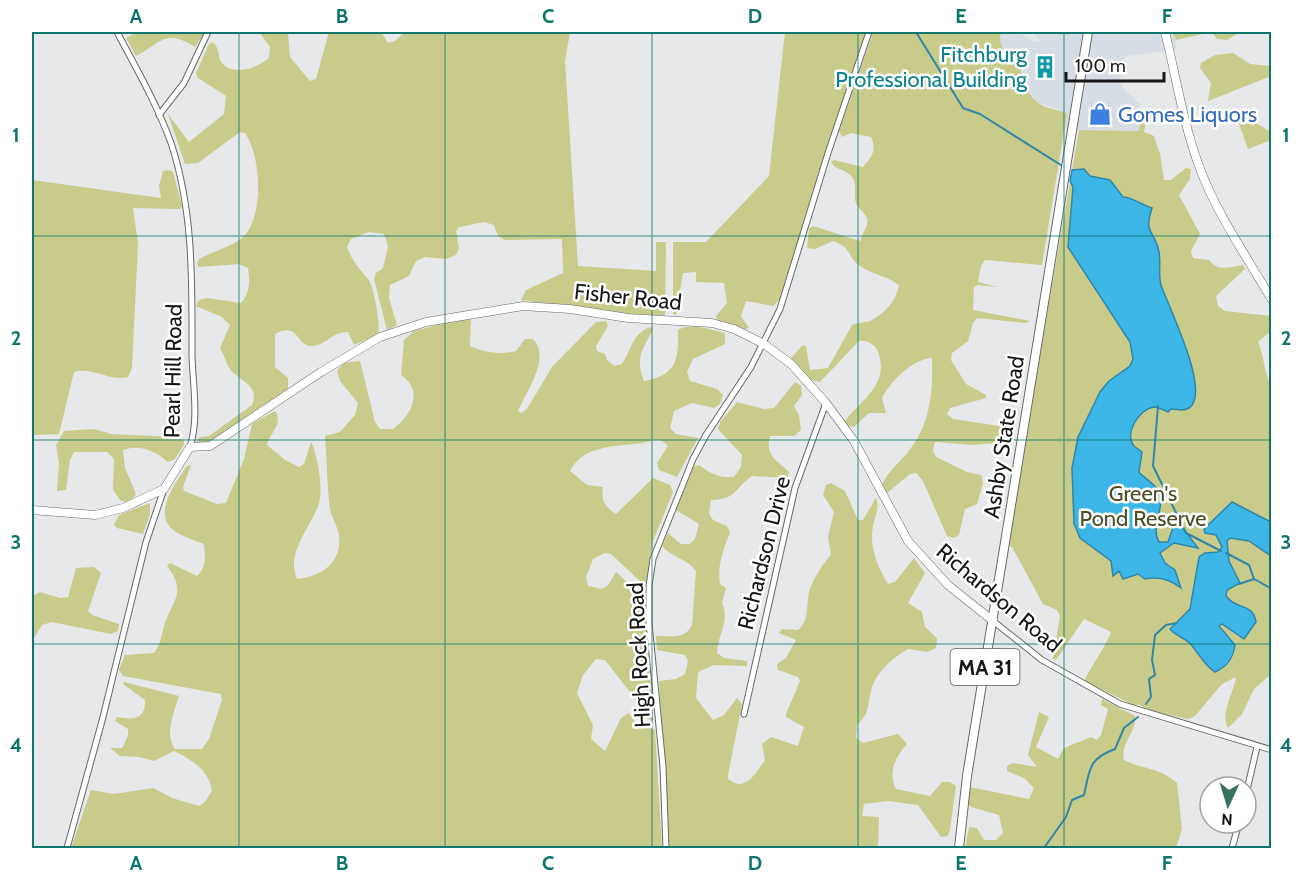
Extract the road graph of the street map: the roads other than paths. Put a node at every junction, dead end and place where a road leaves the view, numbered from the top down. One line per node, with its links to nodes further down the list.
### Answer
1 (117, 32): 6 (street, Pearl Hill Road)
2 (208, 32): 6 (street)
3 (869, 32): 8 (street)
4 (1088, 32): 13 (main road, Ashby State Road / MA 31)
5 (1166, 32): 7 (street)
6 (159, 115): 10 (street, Pearl Hill Road)
7 (1272, 300)
8 (764, 344): 9 (street, Richardson Road); 10 (street, Fisher Road); 19 (street, High Rock Road)
9 (826, 403): 13 (street, Richardson Road); 14 (street, Richardson Drive)
10 (190, 447): 11 (street, Pearl Hill Road)
11 (164, 489): 12 (street); 18 (street, Pearl Hill Road)
12 (32, 510)
13 (993, 621): 15 (street, Richardson Road); 20 (main road, Ashby State Road / MA 31)
14 (744, 714)
15 (1257, 747): 16 (street, Richardson Road); 17 (street)
16 (1272, 750)
17 (1250, 775)
18 (67, 849)
19 (666, 849)
20 (959, 849)

